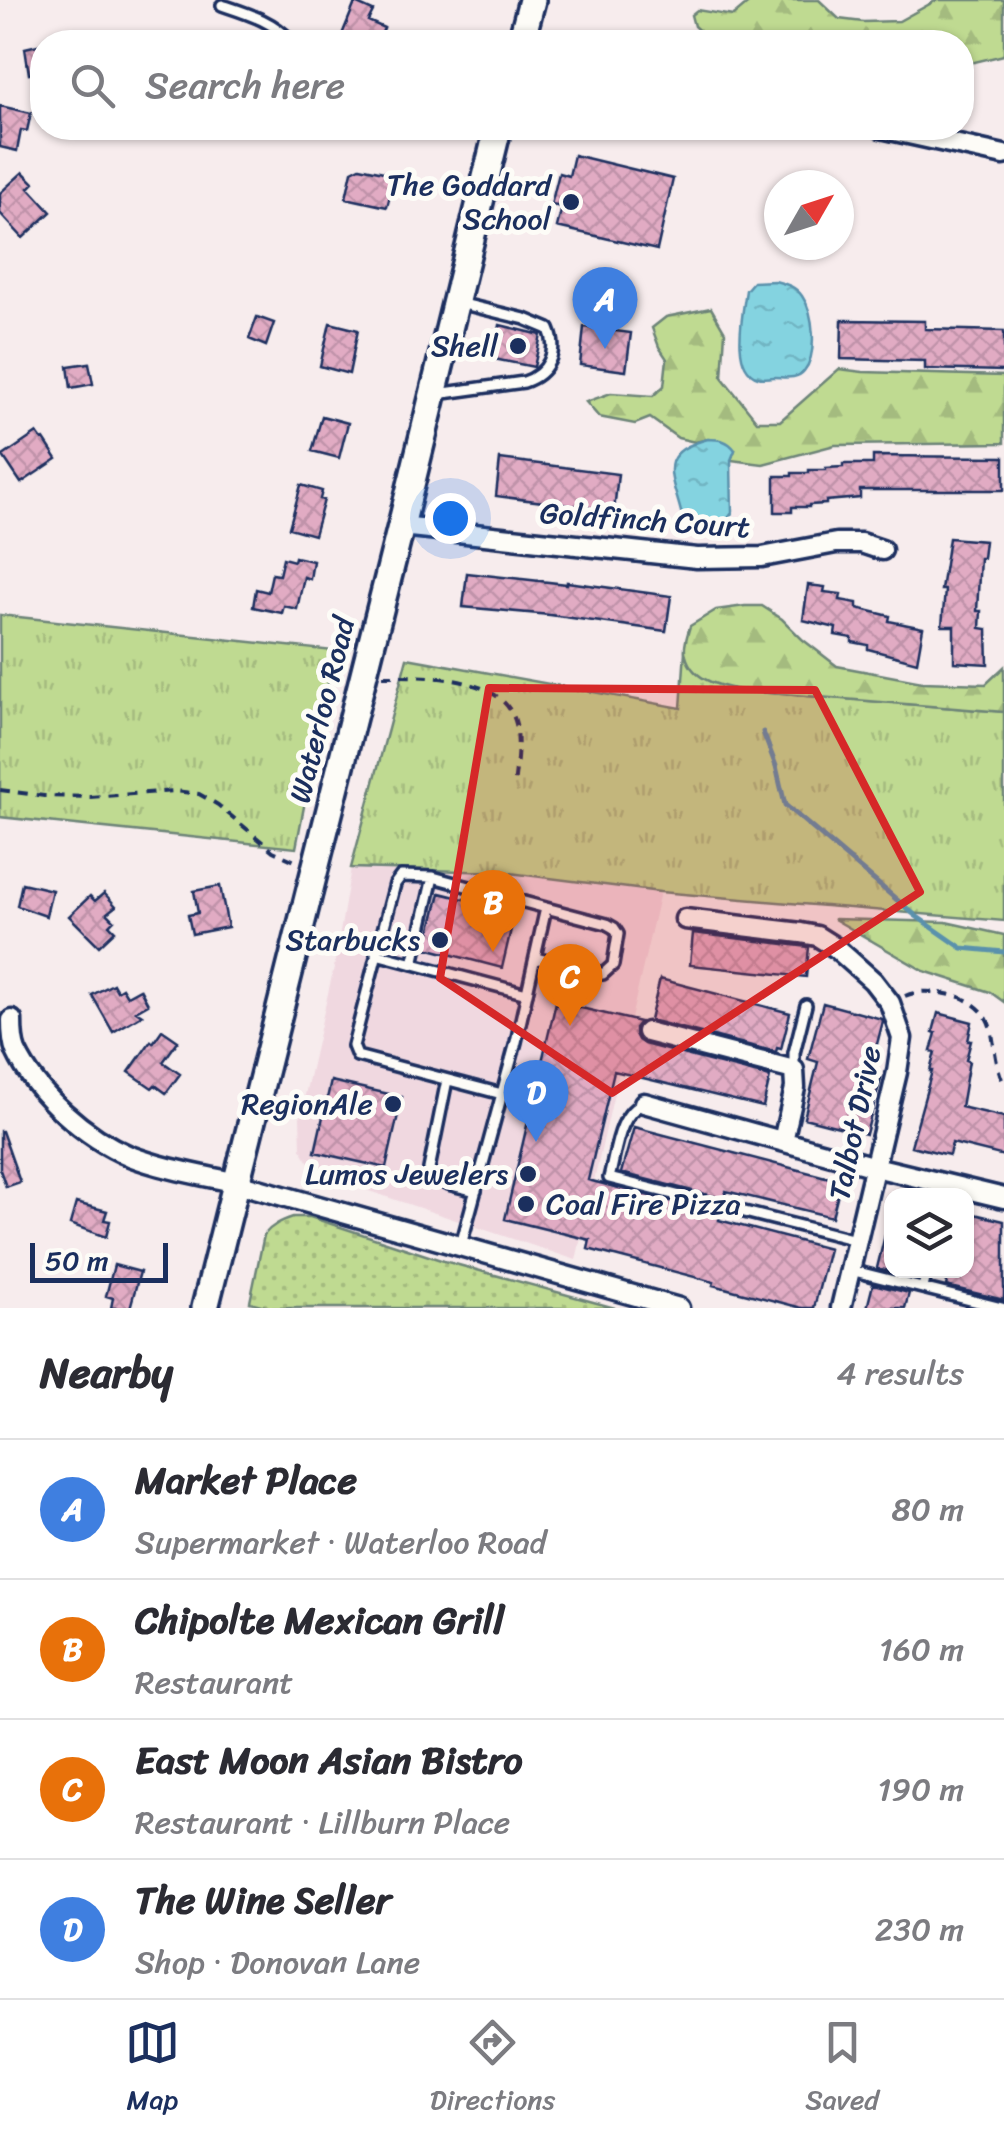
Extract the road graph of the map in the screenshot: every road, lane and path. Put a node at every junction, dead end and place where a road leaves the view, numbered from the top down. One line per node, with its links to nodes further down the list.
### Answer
1 (532, 0): 4 (main road)
2 (222, 6): 3 (lane)
3 (278, 30)
4 (524, 30)
5 (491, 140): 8 (main road, Waterloo Road)
6 (938, 140): 7 (street)
7 (1004, 154)
8 (456, 302): 9 (main road, Waterloo Road); 9 (lane)
9 (434, 395): 10 (main road, Waterloo Road)
10 (402, 526): 11 (street, Goldfinch Court); 12 (main road, Waterloo Road)
11 (882, 550)
12 (363, 676): 13 (path); 15 (main road, Waterloo Road)
13 (514, 787)
14 (0, 790): 15 (path)
15 (316, 866): 36 (main road, Waterloo Road)
16 (433, 877): 17 (lane); 19 (lane); 21 (lane)
17 (546, 908): 20 (lane); 20 (lane)
18 (684, 919): 23 (street, Talbot Drive)
19 (376, 954): 21 (lane); 30 (lane)
20 (535, 958): 22 (lane)
21 (413, 964): 22 (lane)
22 (526, 994): 32 (lane)
23 (890, 1003): 24 (path); 35 (street, Talbot Drive)
24 (986, 1005)
25 (806, 1006): 29 (lane)
26 (12, 1020): 36 (street)
27 (647, 1032): 29 (street)
28 (1002, 1054): 31 (path)
29 (794, 1070): 34 (street)
30 (447, 1080): 32 (lane); 38 (lane)
31 (1004, 1084)
32 (502, 1094): 38 (lane)
33 (644, 1103): 34 (street); 41 (lane)
34 (784, 1141): 35 (street)
35 (874, 1166): 37 (street); 41 (street, Talbot Drive)
36 (237, 1183): 42 (street); 46 (main road, Waterloo Road)
37 (941, 1188)
38 (476, 1191): 42 (lane)
39 (974, 1194): 40 (street)
40 (1004, 1198)
41 (857, 1240): 43 (street, Talbot Drive)
42 (460, 1245): 47 (street)
43 (850, 1270): 45 (lane); 48 (street, Talbot Drive)
44 (925, 1278): 45 (lane)
45 (922, 1288): 49 (lane)
46 (205, 1308)
47 (680, 1308)
48 (841, 1308)
49 (1002, 1308)

